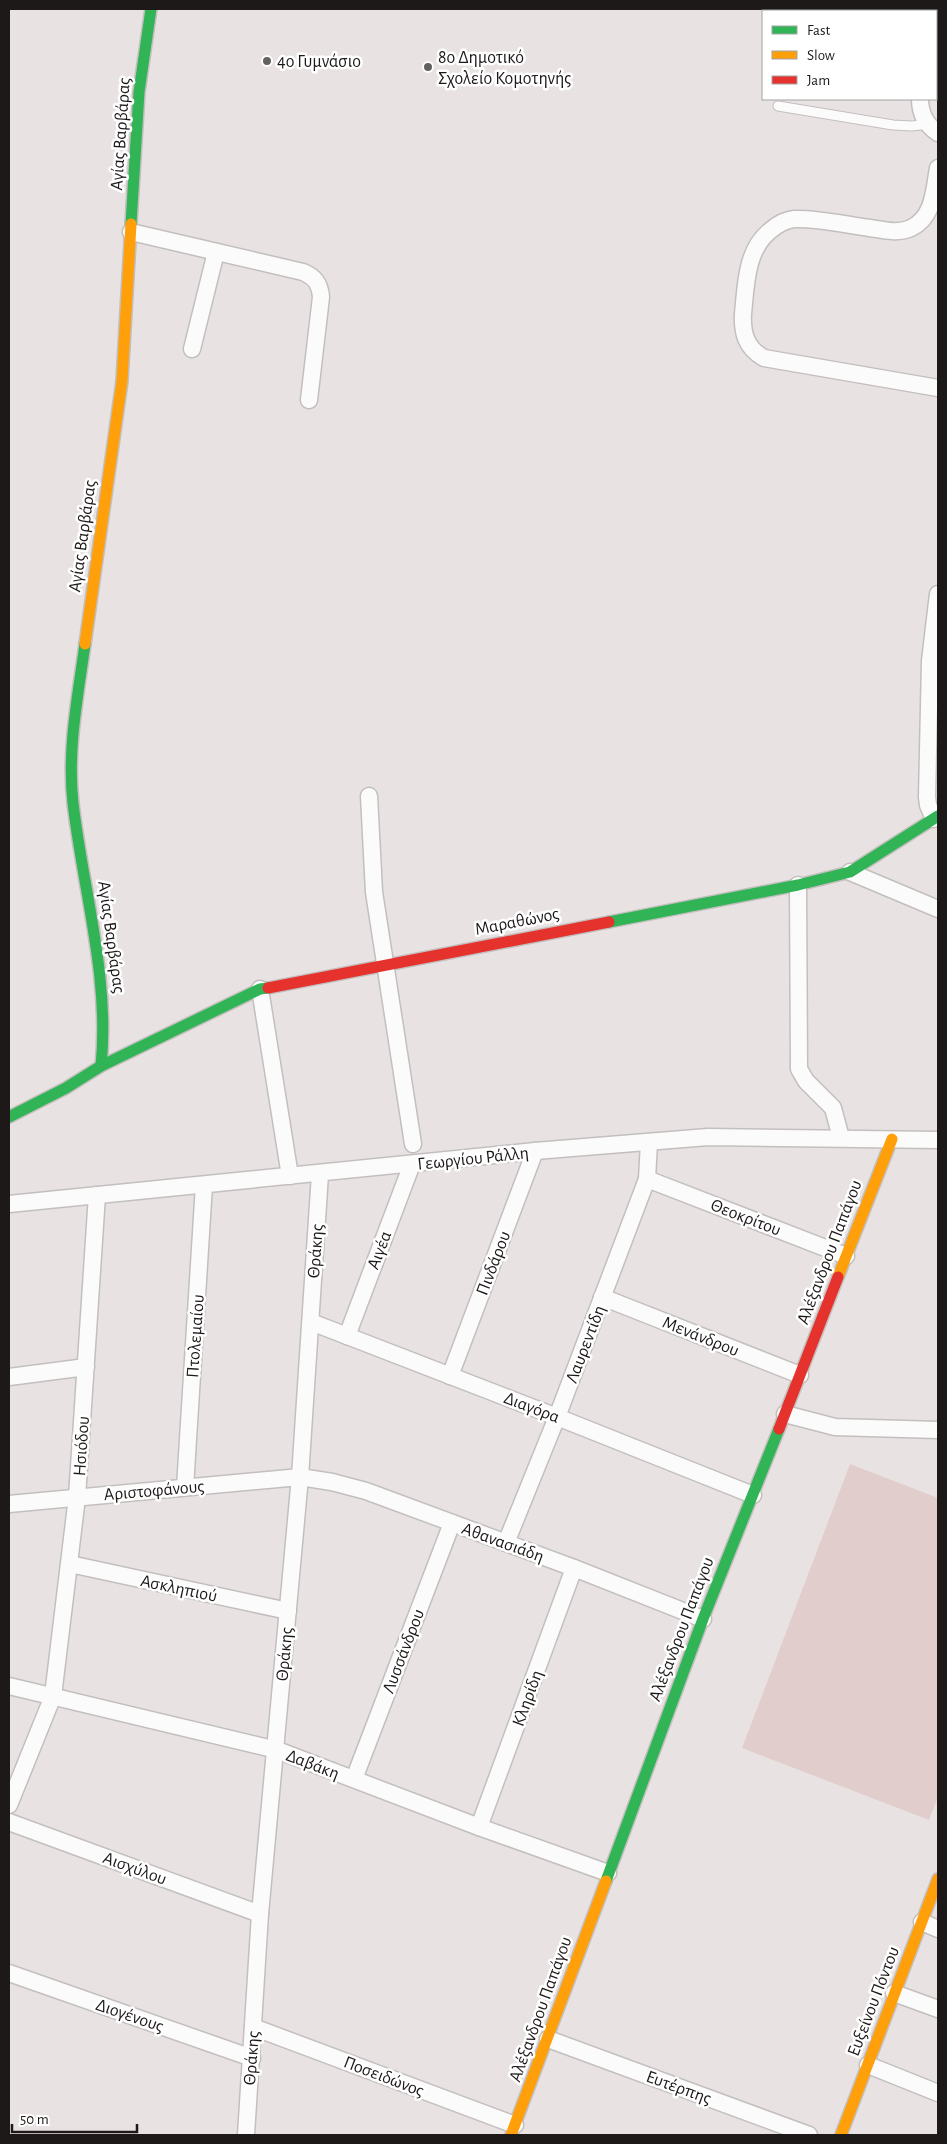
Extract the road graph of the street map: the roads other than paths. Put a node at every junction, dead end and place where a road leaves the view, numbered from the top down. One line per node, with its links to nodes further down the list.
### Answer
1 (151, 9): 6 (street, Αγίας Βαρβάρας)
2 (920, 100): 4 (street)
3 (778, 106): 4 (lane)
4 (933, 129)
5 (938, 168): 9 (street)
6 (131, 232): 7 (street); 19 (street, Αγίας Βαρβάρας)
7 (216, 252): 8 (street); 10 (street)
8 (192, 349)
9 (938, 388)
10 (308, 400)
11 (938, 594): 13 (street)
12 (369, 796): 17 (street)
13 (936, 818): 14 (street, Μαραθώνος)
14 (850, 872): 15 (street, Μαραθώνος); 16 (street)
15 (798, 885): 17 (street, Μαραθώνος); 21 (street)
16 (938, 909)
17 (386, 964): 18 (street, Μαραθώνος); 25 (street)
18 (260, 989): 19 (street, Μαραθώνος); 29 (street)
19 (101, 1066): 20 (street, Μαραθώνος)
20 (9, 1117)
21 (841, 1138): 22 (street, Γεωργίου Ράλλη); 24 (street, Γεωργίου Ράλλη)
22 (892, 1138): 23 (street, Γεωργίου Ράλλη); 34 (street, Αλέξανδρου Παπάγου)
23 (938, 1140)
24 (649, 1142): 26 (street, Γεωργίου Ράλλη); 30 (street, Λαυρεντίδη)
25 (413, 1144)
26 (535, 1151): 27 (street, Γεωργίου Ράλλη); 40 (street, Πινδάρου)
27 (412, 1164): 28 (street, Γεωργίου Ράλλη); 37 (street, Αιγέα)
28 (320, 1174): 29 (street, Γεωργίου Ράλλη); 36 (street, Θράκης)
29 (290, 1176): 31 (street, Γεωργίου Ράλλη)
30 (646, 1179): 34 (street, Θεοκρίτου); 35 (street, Λαυρεντίδη)
31 (204, 1185): 32 (street, Γεωργίου Ράλλη); 46 (street, Πτολεμαίου)
32 (97, 1195): 33 (street, Γεωργίου Ράλλη); 38 (street, Ησιόδου)
33 (9, 1204)
34 (846, 1256): 39 (street, Αλέξανδρου Παπάγου)
35 (602, 1297): 39 (street, Μενάνδρου); 43 (street, Λαυρεντίδη)
36 (311, 1322): 37 (street, Διαγόρα); 45 (street, Θράκης)
37 (347, 1336): 40 (street, Διαγόρα)
38 (86, 1368): 41 (street); 48 (street, Ησιόδου)
39 (800, 1375): 42 (street, Αλέξανδρου Παπάγου)
40 (450, 1376): 43 (street, Διαγόρα)
41 (9, 1377)
42 (785, 1414): 44 (street); 47 (street, Αλέξανδρου Παπάγου)
43 (557, 1417): 47 (street, Διαγόρα); 51 (street, Λαυρεντίδη)
44 (938, 1430)
45 (300, 1477): 46 (street, Αριστοφάνους); 50 (street, Αθανασιάδη); 54 (street, Θράκης)
46 (185, 1487): 48 (street, Αριστοφάνους)
47 (753, 1495): 55 (street, Αλέξανδρου Παπάγου)
48 (78, 1497): 49 (street, Αριστοφάνους); 52 (street, Ησιόδου)
49 (9, 1504)
50 (452, 1523): 51 (street, Αθανασιάδη); 59 (street, Λυσσάνδρου)
51 (506, 1543): 53 (street, Αθανασιάδη)
52 (70, 1564): 54 (street, Ασκληπιού); 57 (street, Ησιόδου)
53 (574, 1568): 55 (street, Αθανασιάδη); 62 (street, Κληρίδη)
54 (288, 1611): 58 (street, Θράκης)
55 (703, 1619): 63 (street, Αλέξανδρου Παπάγου)
56 (9, 1686): 57 (street, Δαβάκη)
57 (53, 1696): 58 (street, Δαβάκη); 60 (street, Ησιόδου)
58 (276, 1750): 59 (street, Δαβάκη); 65 (street, Θράκης)
59 (354, 1780): 62 (street, Δαβάκη)
60 (9, 1805)
61 (9, 1822): 65 (street, Αισχύλου)
62 (479, 1827): 63 (street, Δαβάκη)
63 (608, 1873): 72 (street, Αλέξανδρου Παπάγου)
64 (938, 1879): 66 (street, Ευξείνου Πόντου)
65 (260, 1914): 71 (street, Θράκης)
66 (922, 1922): 67 (street); 69 (street, Ευξείνου Πόντου)
67 (938, 1929)
68 (9, 1973): 73 (street, Διογένους)
69 (894, 1993): 70 (street); 74 (street, Ευξείνου Πόντου)
70 (938, 2009)
71 (254, 2027): 73 (street, Θράκης); 76 (street, Ποσειδώνος)
72 (548, 2039): 76 (street, Αλέξανδρου Παπάγου); 78 (street, Ευτέρπης)
73 (252, 2058): 77 (street, Θράκης)
74 (868, 2065): 75 (street); 79 (street, Ευξείνου Πόντου)
75 (938, 2093)
76 (513, 2130)
77 (246, 2135)
78 (809, 2135)
79 (841, 2135)

